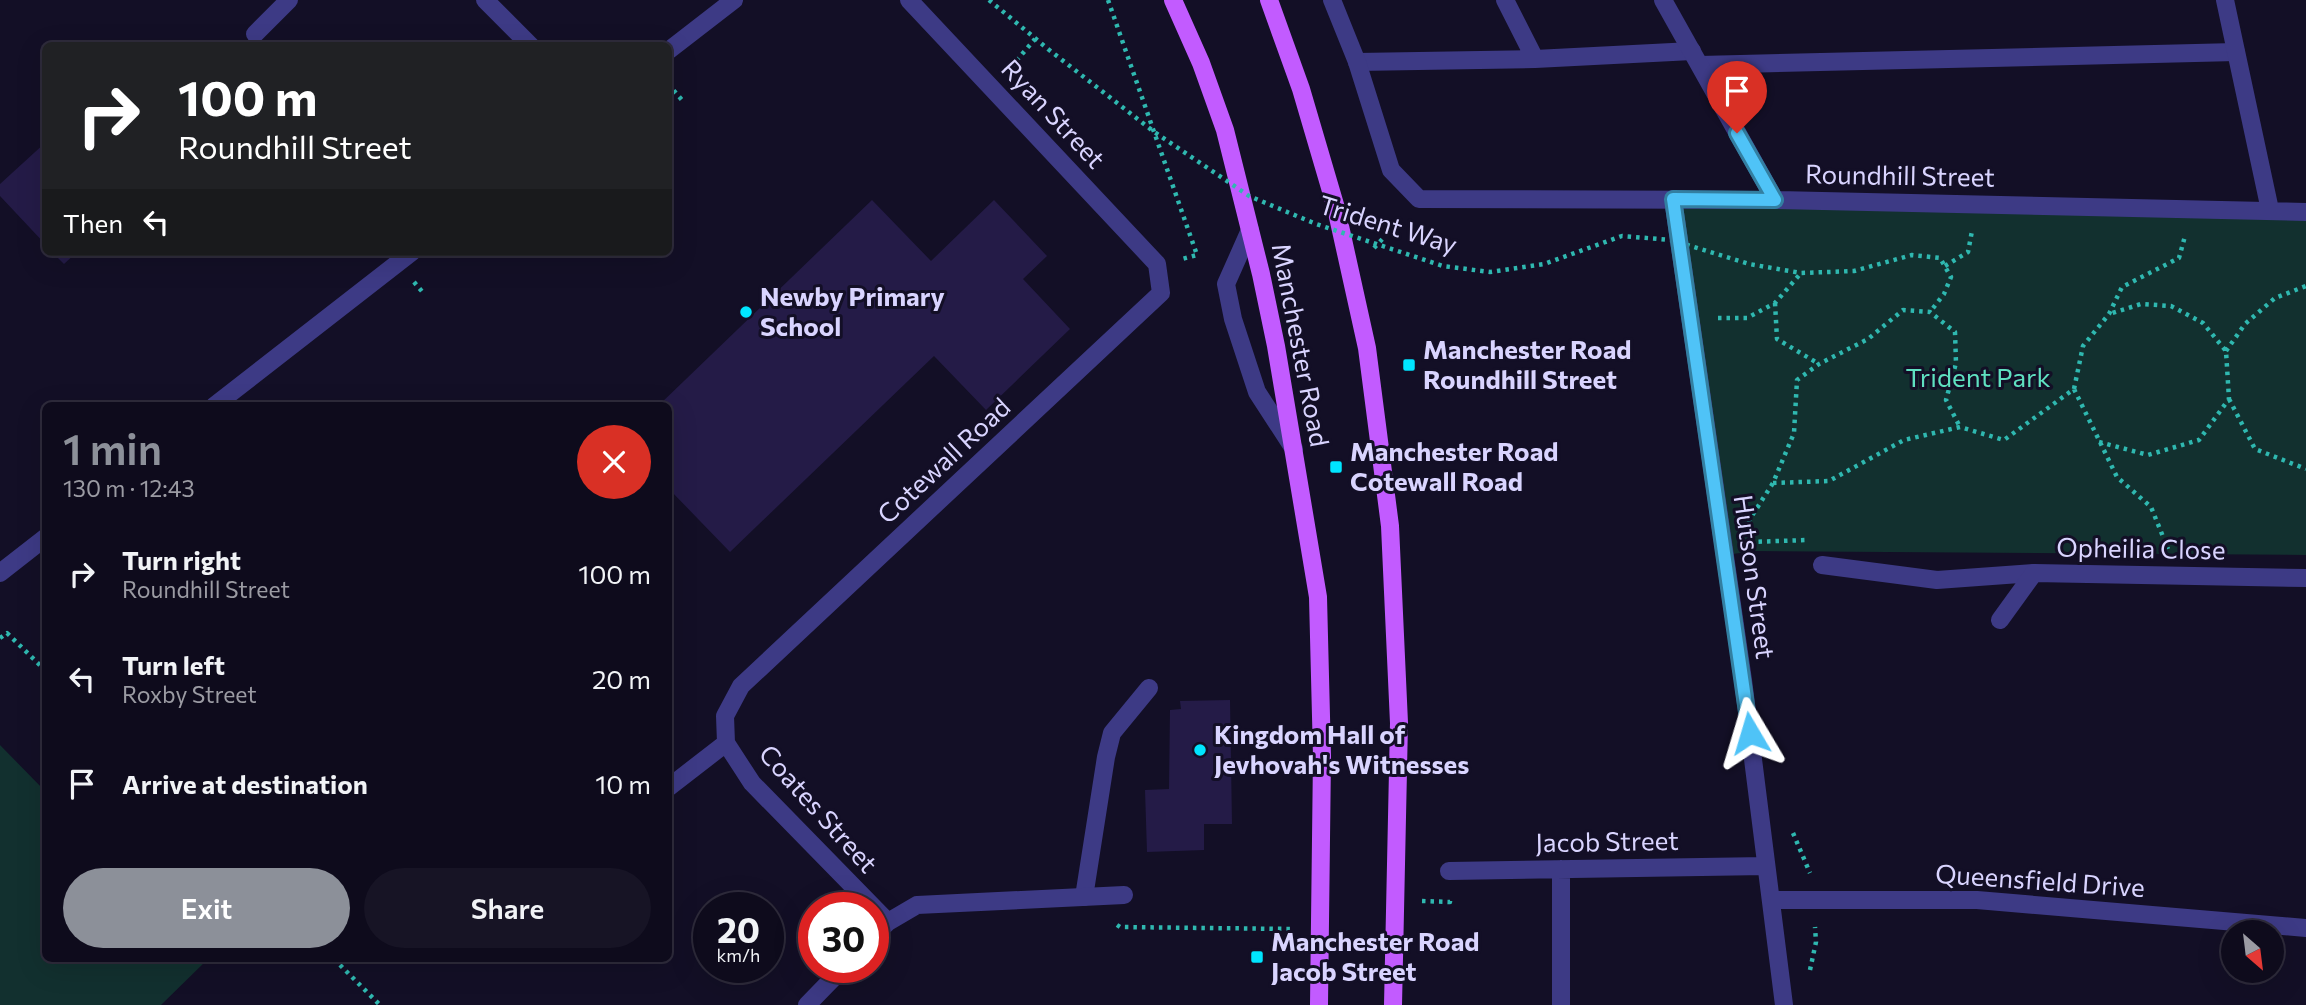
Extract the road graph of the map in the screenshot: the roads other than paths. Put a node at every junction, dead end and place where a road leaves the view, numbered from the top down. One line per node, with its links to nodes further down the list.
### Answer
1 (289, 0): 11 (street)
2 (485, 0): 12 (street)
3 (734, 0): 13 (street)
4 (909, 0): 24 (street, Ryan Street)
5 (1173, 0): 22 (main road, Manchester Road)
6 (1269, 0): 49 (main road)
7 (1332, 0): 17 (street)
8 (1505, 0): 16 (street)
9 (1663, 0): 15 (street)
10 (2225, 0): 14 (street)
11 (255, 34)
12 (527, 42)
13 (672, 48)
14 (2236, 52): 15 (street); 20 (street)
15 (1696, 58): 16 (street); 19 (street)
16 (1535, 60): 17 (street)
17 (1357, 62): 18 (street, Roundhill Street)
18 (1673, 199): 19 (street, Roundhill Street); 37 (street, Hutson Street)
19 (1775, 200): 20 (street, Roundhill Street)
20 (2270, 210): 21 (street, Roundhill Street)
21 (2306, 212)
22 (1250, 230): 26 (main road, Manchester Road); 26 (street)
23 (407, 256): 25 (street)
24 (1157, 264): 33 (street, Cotewall Road)
25 (219, 402)
26 (1294, 449): 48 (main road, Manchester Road)
27 (42, 539): 28 (street)
28 (4, 562)
29 (1822, 565): 30 (street)
30 (2034, 573): 31 (street, Opheilia Close); 32 (street, Opheilia Close)
31 (2306, 578)
32 (2000, 620)
33 (741, 686): 35 (street, Coates Street)
34 (1149, 688): 42 (street)
35 (726, 743): 36 (street); 40 (street, Coates Street)
36 (672, 785)
37 (1766, 866): 38 (street, Jacob Street); 43 (street, Hutson Street)
38 (1561, 869): 39 (street, Jacob Street); 50 (street)
39 (1449, 871)
40 (859, 892)
41 (1124, 895): 42 (street)
42 (1084, 897): 44 (street)
43 (1771, 900): 45 (street, Queensfield Drive); 51 (street, Hutson Street)
44 (889, 921)
45 (2306, 928)
46 (828, 983): 47 (street)
47 (807, 1005)
48 (1320, 1005)
49 (1393, 1005)
50 (1561, 1005)
51 (1784, 1005)

